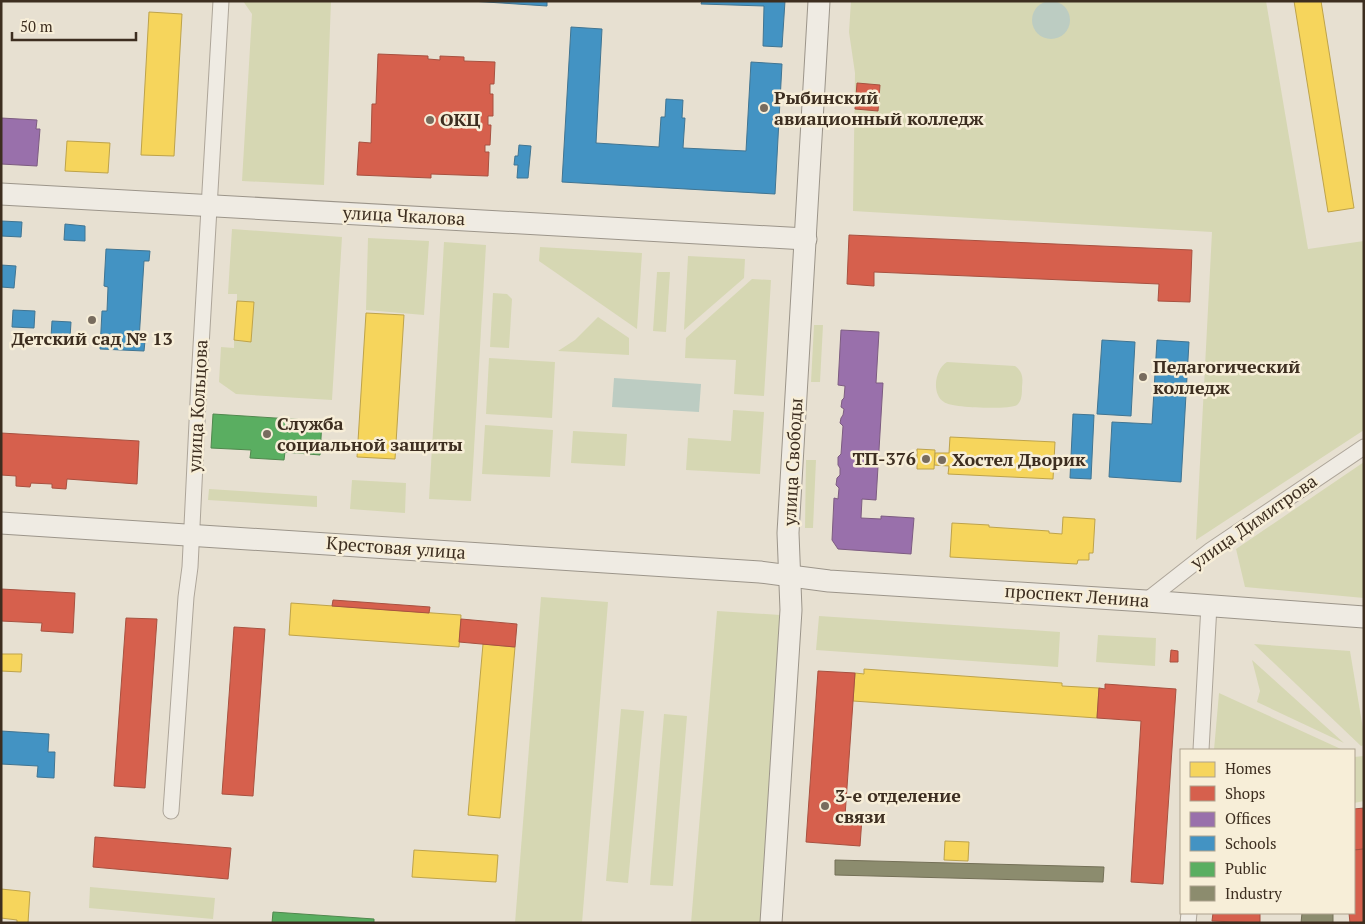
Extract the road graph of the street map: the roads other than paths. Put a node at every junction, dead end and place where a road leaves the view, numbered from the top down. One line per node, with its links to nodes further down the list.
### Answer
1 (222, 1): 4 (street, улица Кольцова)
2 (819, 1): 5 (street, улица Свободы)
3 (1, 194): 4 (street, улица Чкалова)
4 (210, 205): 5 (street, улица Чкалова); 8 (street, улица Кольцова)
5 (806, 238): 9 (street, улица Свободы)
6 (1364, 447): 10 (street, улица Димитрова)
7 (1, 523): 8 (street, Крестовая улица)
8 (192, 535): 9 (street, Крестовая улица); 14 (street, улица Кольцова)
9 (790, 576): 10 (street, проспект Ленина); 15 (street, улица Свободы)
10 (1146, 601): 11 (street, проспект Ленина)
11 (1209, 605): 12 (street, проспект Ленина); 13 (street)
12 (1364, 617)
13 (1201, 749)
14 (171, 811)
15 (771, 923)

